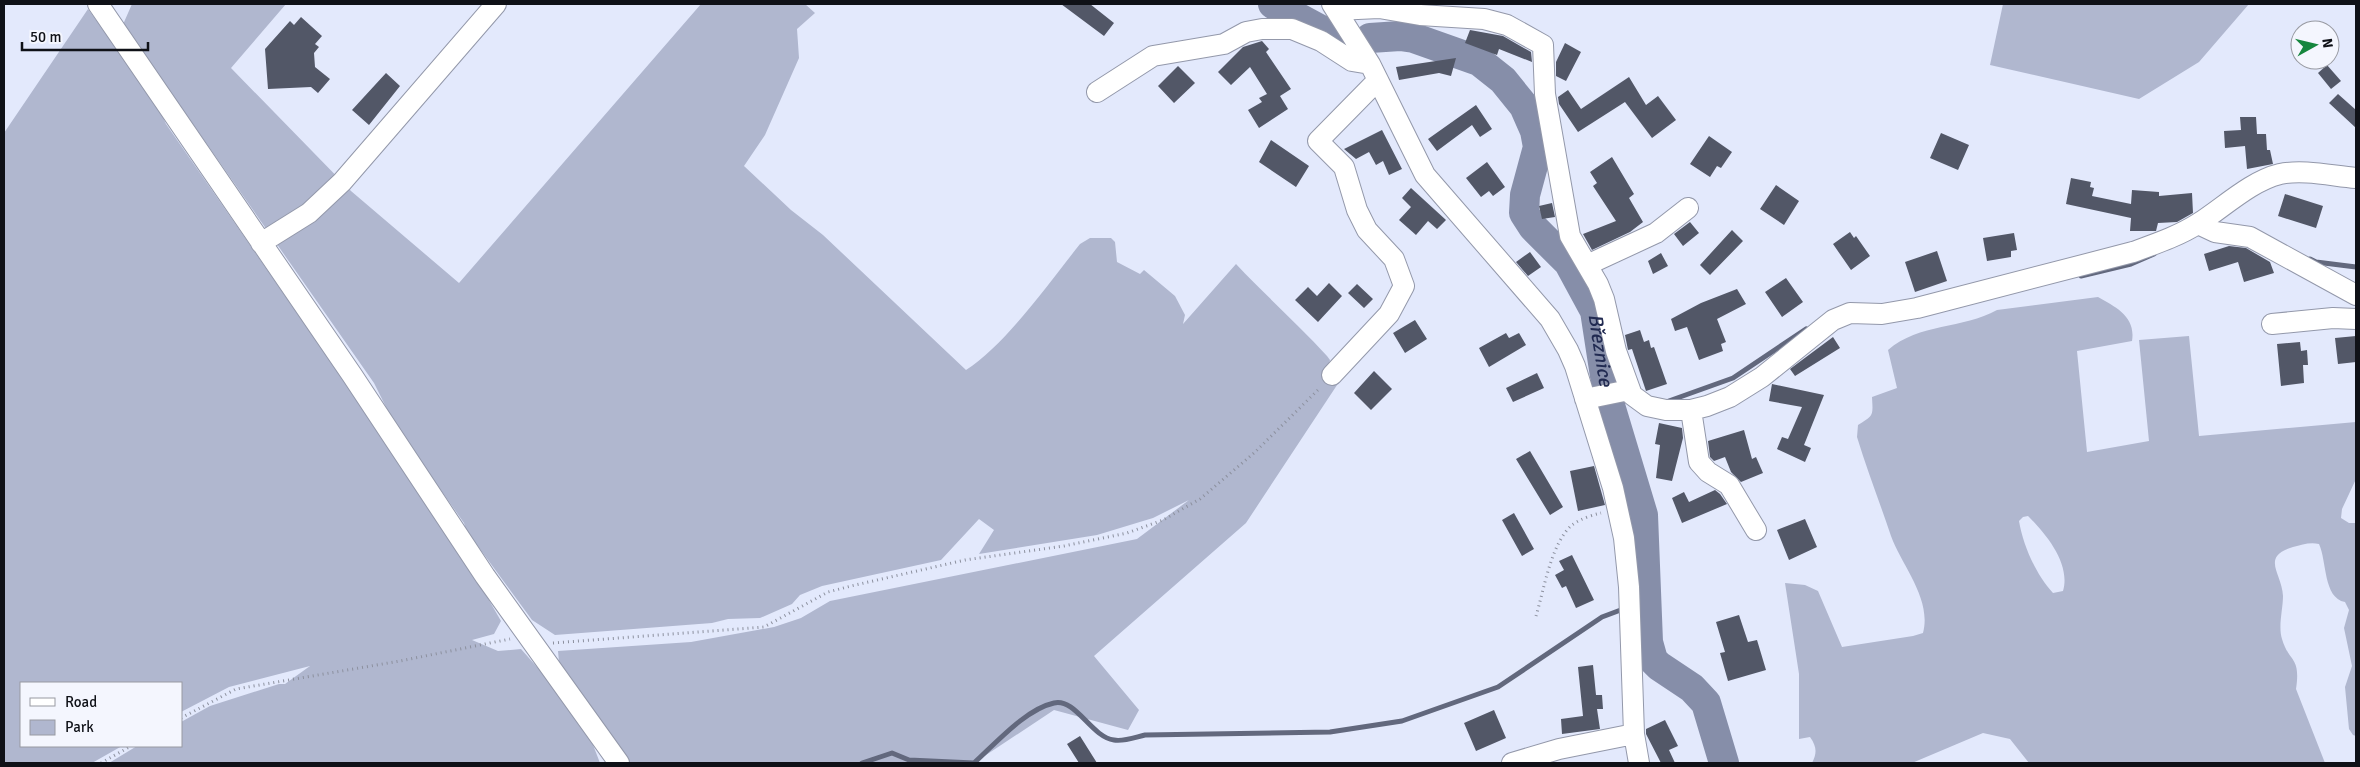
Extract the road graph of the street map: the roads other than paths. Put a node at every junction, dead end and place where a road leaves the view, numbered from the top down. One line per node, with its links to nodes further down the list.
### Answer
1 (98, 4): 9 (street)
2 (496, 4): 9 (street)
3 (1334, 7): 4 (street); 10 (street)
4 (1374, 72): 5 (street); 14 (street); 15 (street)
5 (1097, 92)
6 (2356, 178): 8 (street)
7 (1688, 208): 10 (street)
8 (2198, 224): 11 (street); 16 (street)
9 (262, 242): 19 (street)
10 (1587, 265): 15 (street)
11 (2356, 294)
12 (2356, 319): 13 (street)
13 (2272, 324)
14 (1332, 375)
15 (1607, 394): 16 (street); 18 (street)
16 (1691, 410): 17 (street)
17 (1756, 530)
18 (1634, 734): 20 (street); 21 (street)
19 (619, 763)
20 (1512, 763)
21 (1639, 763)

